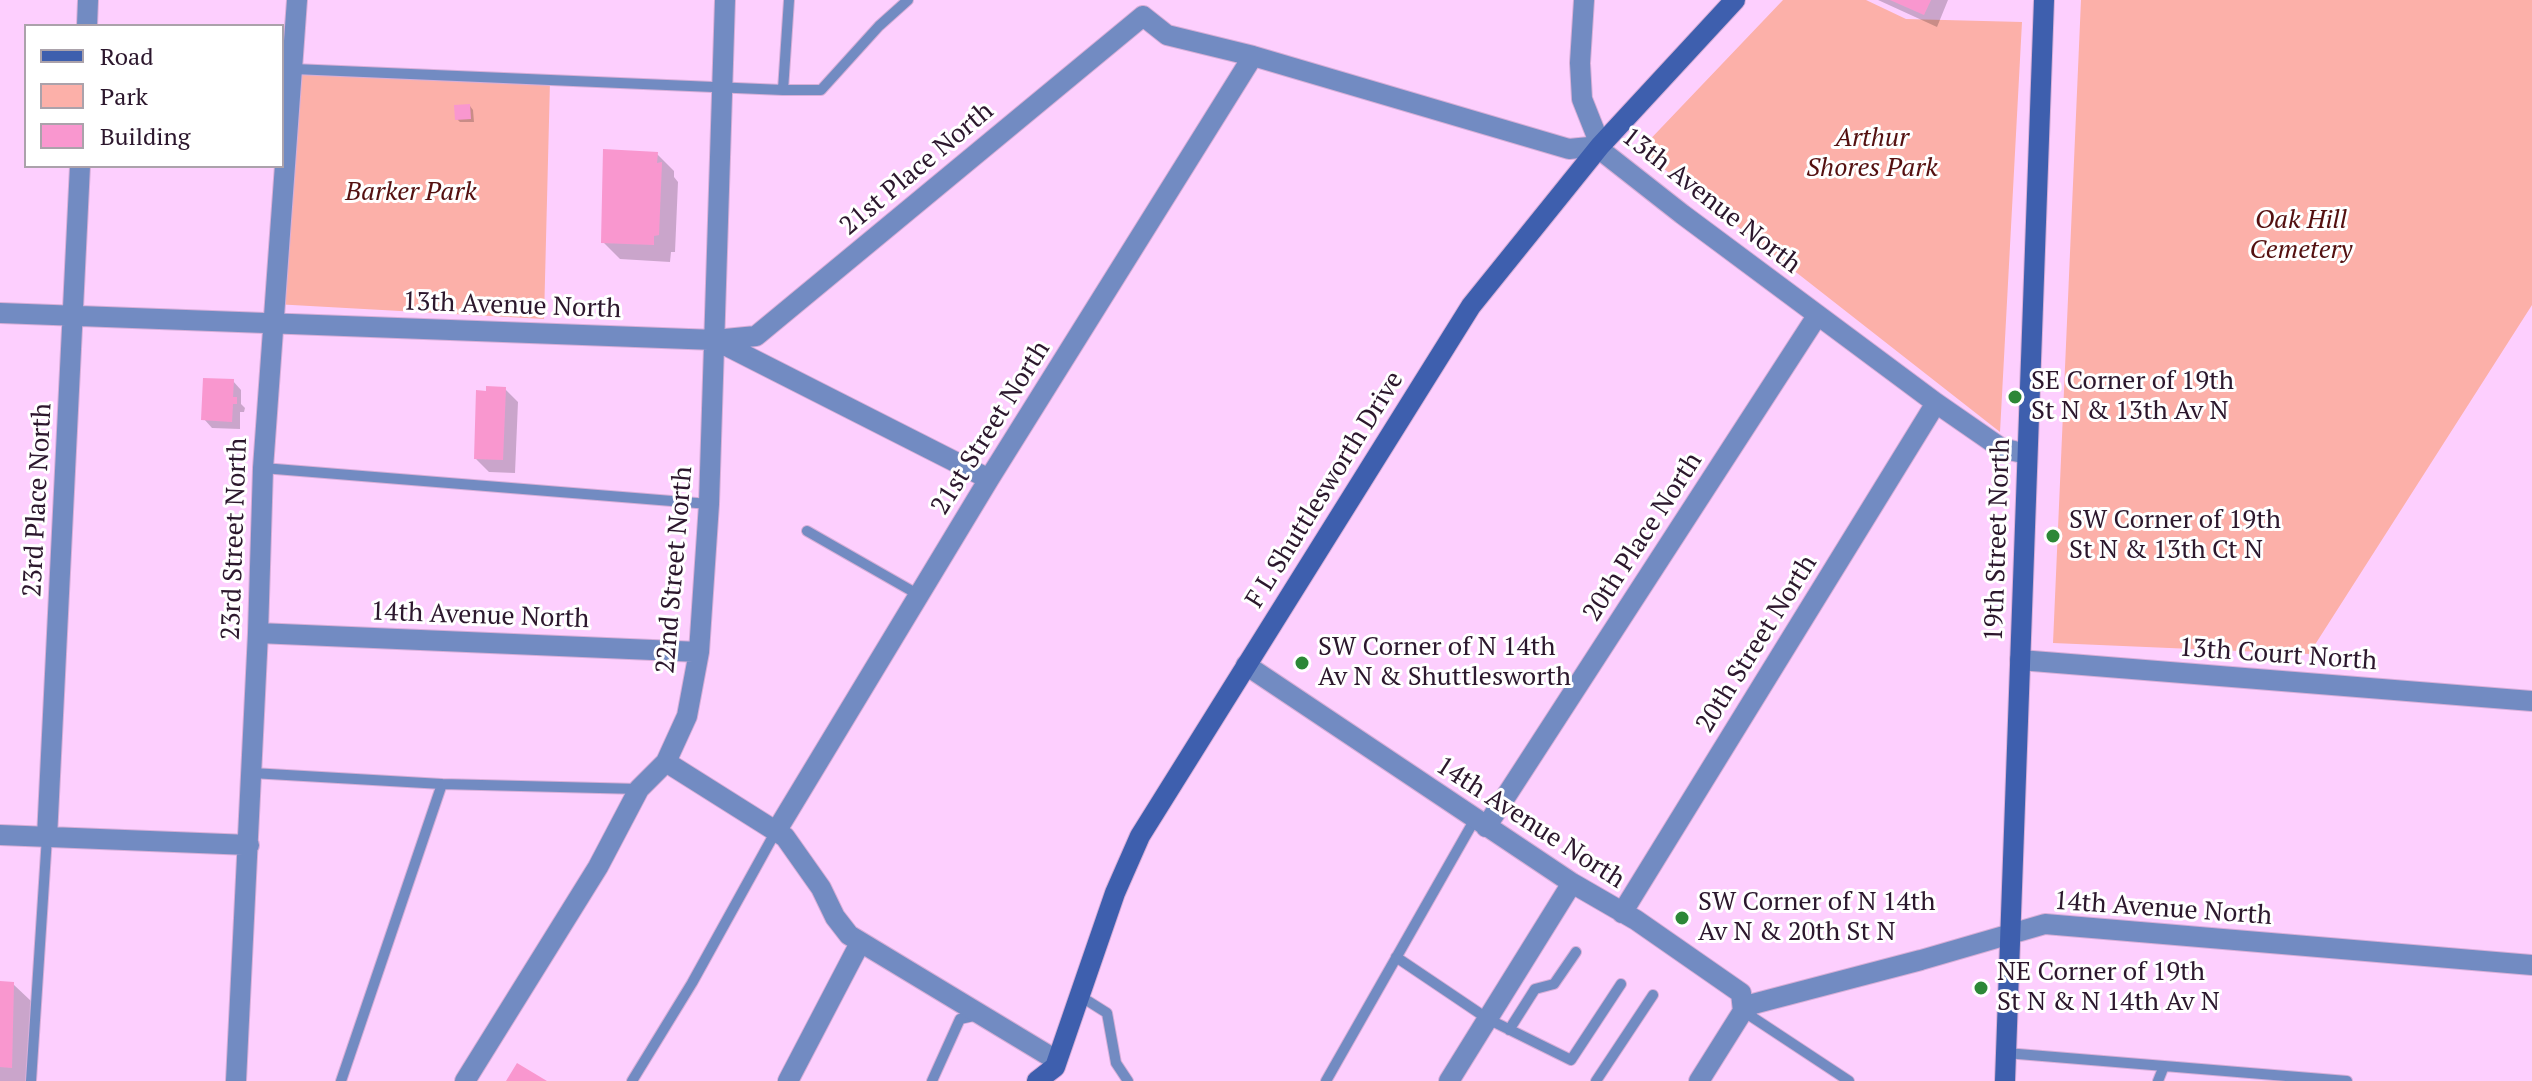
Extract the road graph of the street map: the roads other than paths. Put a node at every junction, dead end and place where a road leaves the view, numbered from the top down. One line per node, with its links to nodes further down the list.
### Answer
1 (88, 0): 10 (street)
2 (297, 0): 12 (street, 23rd Street North)
3 (725, 0): 13 (street, 22nd Street North)
4 (789, 0): 14 (lane)
5 (908, 0): 14 (lane)
6 (1584, 0): 15 (street)
7 (1735, 0): 15 (main road, F L Shuttlesworth Drive)
8 (2044, 0): 23 (main road, 19th Street North)
9 (1143, 8): 11 (street, 13th Avenue North); 21 (street, 21st Place North)
10 (87, 24)
11 (1253, 56): 15 (street, 13th Avenue North); 25 (street, 21st Street North)
12 (294, 69): 13 (lane); 20 (street, 23rd Street North)
13 (721, 88): 14 (lane); 21 (street, 22nd Street North)
14 (783, 90)
15 (1600, 146): 19 (street, 13th Avenue North); 32 (main road, F L Shuttlesworth Drive)
16 (80, 168): 18 (street, 23rd Place North)
17 (0, 313): 18 (street, 13th Avenue North)
18 (73, 316): 20 (street, 13th Avenue North); 41 (street, 23rd Place North)
19 (1817, 316): 22 (street, 13th Avenue North); 38 (street, 20th Place North)
20 (273, 323): 21 (street, 13th Avenue North); 24 (street, 23rd Street North)
21 (715, 340): 25 (street, 13th Avenue North); 26 (street, 22nd Street North)
22 (1936, 403): 23 (street, 13th Avenue North); 44 (street, 20th Street North)
23 (2027, 454): 31 (main road, 19th Street North)
24 (263, 468): 26 (lane); 29 (street, 23rd Street North)
25 (989, 479): 28 (street, 21st Street North)
26 (709, 504): 30 (street, 22nd Street North)
27 (807, 531): 28 (lane)
28 (919, 595): 39 (street, 21st Street North)
29 (258, 633): 30 (street, 14th Avenue North); 35 (street, 23rd Street North)
30 (699, 652): 34 (street, 22nd Street North)
31 (2020, 660): 33 (street, 13th Court North); 45 (main road, 19th Street North)
32 (1246, 665): 38 (street, 14th Avenue North); 52 (main road, F L Shuttlesworth Drive)
33 (2532, 701)
34 (666, 762): 37 (street, 22nd Street North); 39 (street)
35 (252, 773): 36 (lane); 42 (street, 23rd Street North)
36 (442, 784): 37 (lane); 62 (lane)
37 (639, 789): 63 (street, 22nd Street North)
38 (1481, 823): 43 (street, 14th Avenue North); 48 (lane)
39 (777, 830): 46 (street); 64 (lane)
40 (0, 835): 41 (street)
41 (47, 837): 42 (street); 60 (lane)
42 (249, 845): 61 (street, 23rd Street North)
43 (1572, 883): 44 (street, 14th Avenue North); 55 (street)
44 (1622, 913): 53 (street, 14th Avenue North)
45 (2010, 933): 49 (street, 14th Avenue North); 53 (street, 14th Avenue North); 57 (main road, 19th Street North)
46 (860, 943): 54 (street); 65 (street)
47 (1576, 952): 56 (lane)
48 (1396, 957): 55 (lane); 69 (lane)
49 (2532, 965)
50 (1621, 984): 56 (lane)
51 (1653, 995): 71 (lane)
52 (1080, 996): 59 (main road, F L Shuttlesworth Drive); 68 (lane)
53 (1743, 1011): 72 (street); 73 (lane)
54 (981, 1015): 59 (street); 66 (lane)
55 (1488, 1019): 56 (lane); 70 (street)
56 (1509, 1030)
57 (2006, 1053): 58 (lane); 74 (main road, 19th Street North)
58 (2164, 1066): 75 (lane); 76 (lane)
59 (1058, 1070): 67 (main road)
60 (31, 1081)
61 (236, 1081)
62 (341, 1081)
63 (465, 1081)
64 (632, 1081)
65 (788, 1081)
66 (932, 1081)
67 (1037, 1081)
68 (1128, 1081)
69 (1326, 1081)
70 (1449, 1081)
71 (1596, 1081)
72 (1699, 1081)
73 (1849, 1081)
74 (2005, 1081)
75 (2158, 1081)
76 (2347, 1081)

